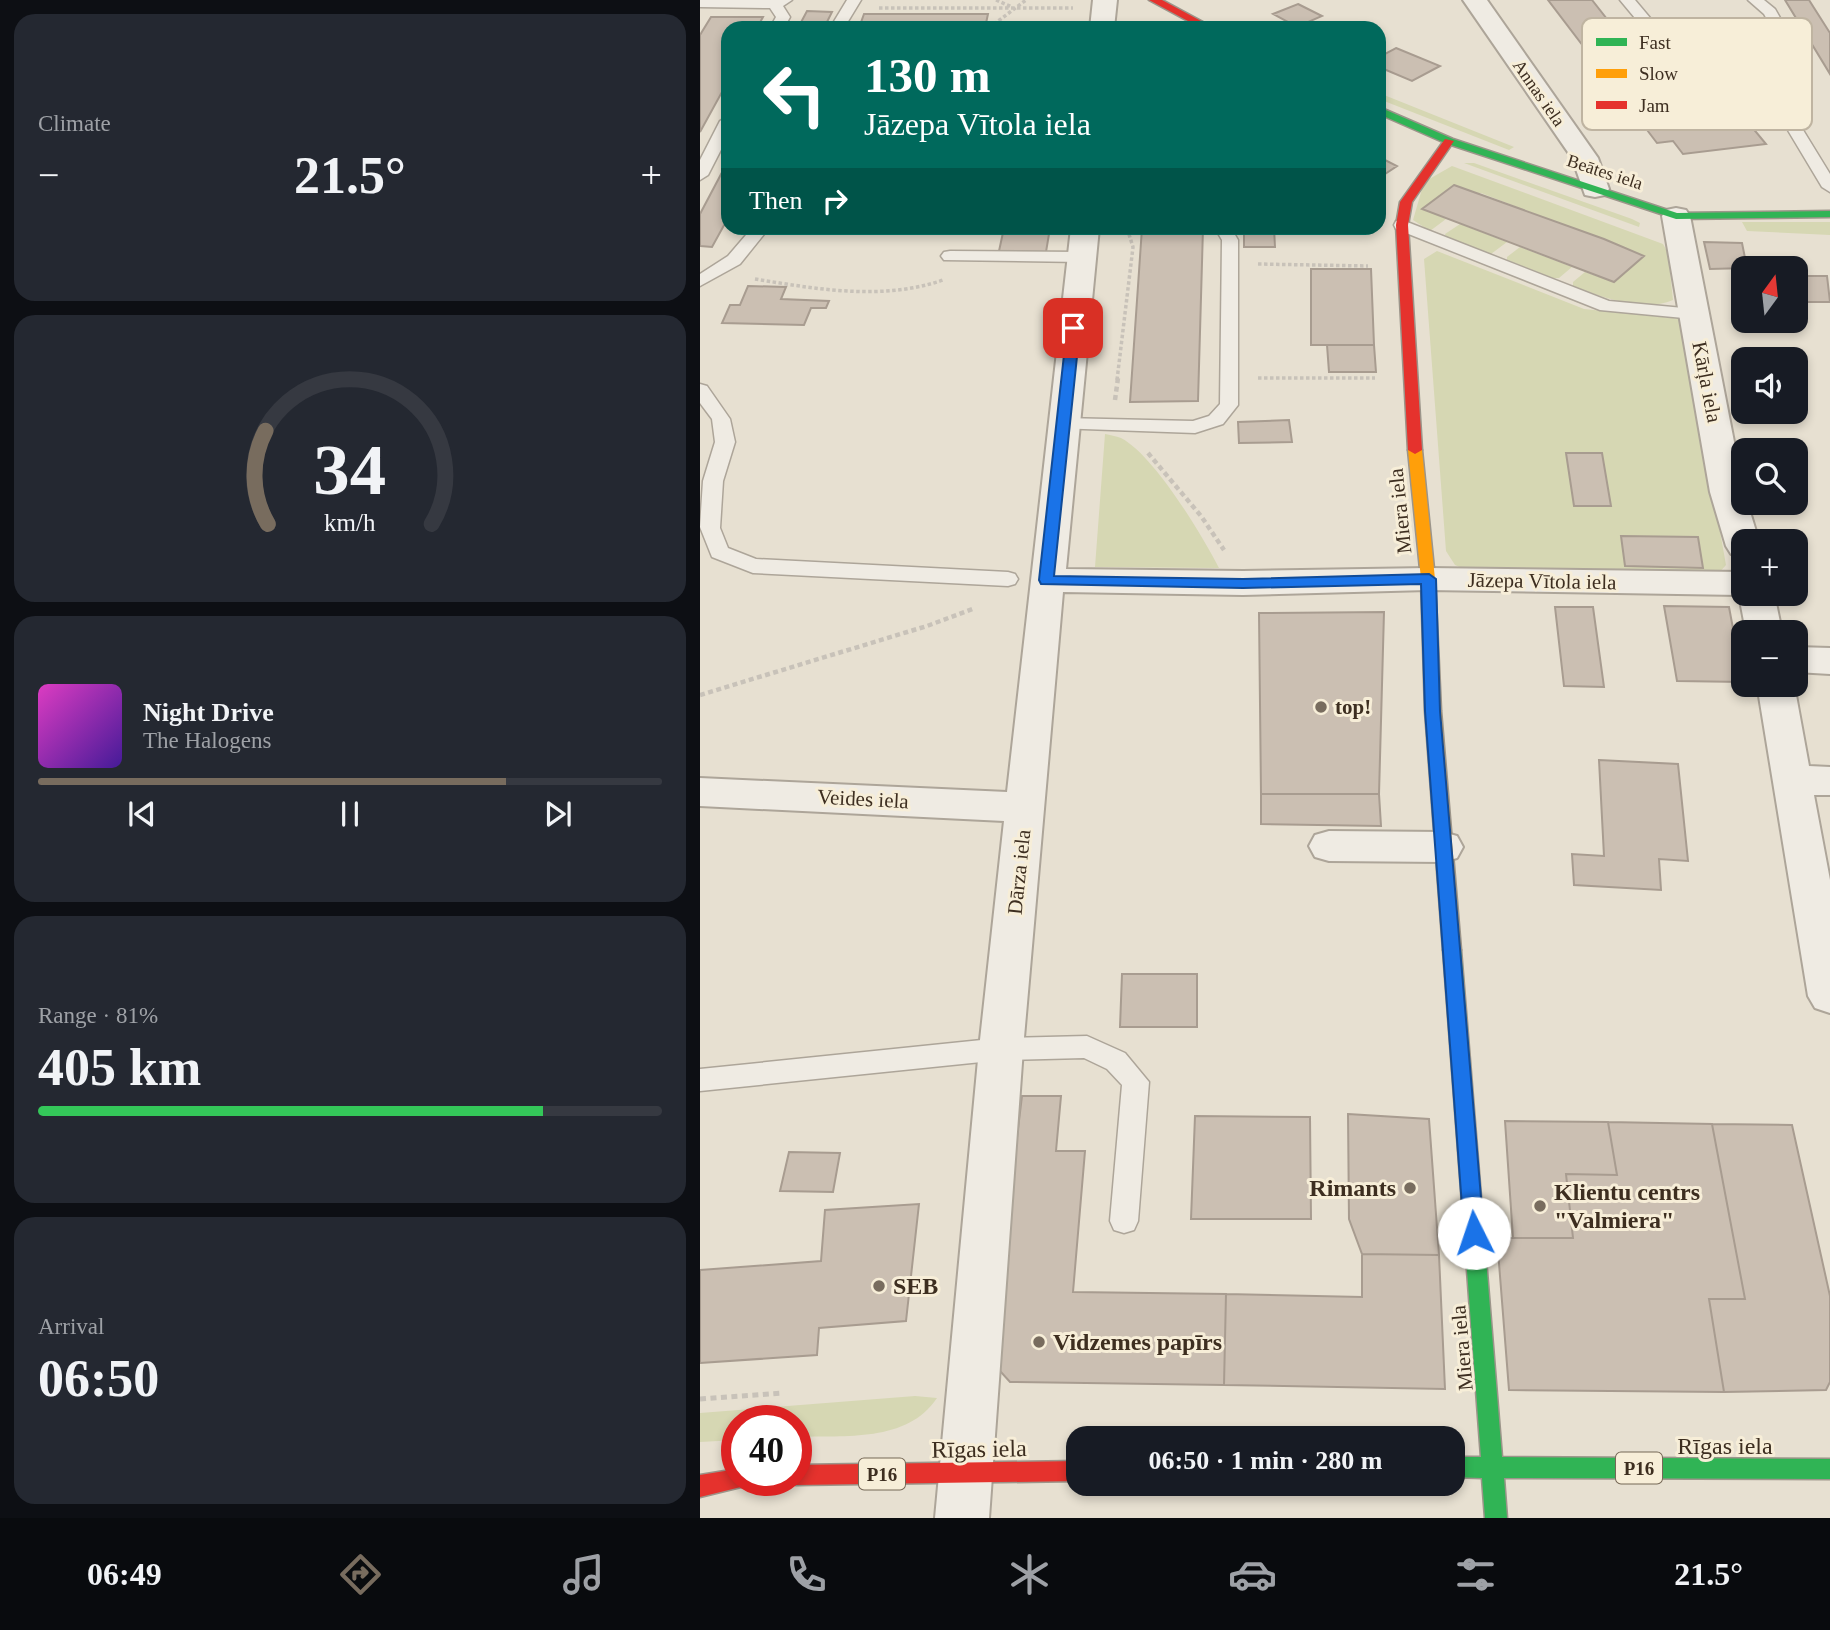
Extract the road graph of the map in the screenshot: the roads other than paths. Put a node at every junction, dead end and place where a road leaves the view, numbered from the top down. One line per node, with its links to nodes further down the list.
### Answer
1 (1105, 0): 13 (street)
2 (1154, 0): 14 (street)
3 (1475, 0): 21 (street, Annas iela)
4 (1627, 0): 9 (lane)
5 (1755, 0): 10 (lane)
6 (780, 2): 7 (lane); 11 (lane)
7 (700, 3)
8 (852, 4): 12 (lane)
9 (1642, 18)
10 (1773, 18)
11 (781, 21)
12 (841, 21)
13 (1103, 21)
14 (1195, 21)
15 (1386, 113): 18 (street, Beātes iela)
16 (1795, 130): 20 (lane)
17 (721, 134): 19 (lane)
18 (1449, 141): 21 (street, Beātes iela); 24 (street, Miera iela)
19 (700, 174)
20 (1830, 187)
21 (1595, 189): 23 (street, Beātes iela)
22 (1830, 214): 23 (street, Beātes iela)
23 (1676, 216): 30 (street, Kārļa iela)
24 (1402, 225): 30 (lane); 35 (street, Miera iela)
25 (755, 235): 29 (lane)
26 (1227, 235): 32 (lane)
27 (1083, 242): 28 (lane); 32 (street, Dārza iela)
28 (950, 256)
29 (700, 281)
30 (1694, 314): 33 (street, Kārļa iela)
31 (700, 390): 34 (lane)
32 (1063, 424): 36 (street, Dārza iela)
33 (1738, 529)
34 (1008, 579)
35 (1429, 579): 36 (street, Jāzepa Vītola iela); 37 (street, Jāzepa Vītola iela); 45 (street, Miera iela)
36 (1046, 580): 43 (street, Dārza iela)
37 (1731, 584)
38 (1808, 660): 39 (street)
39 (1830, 661)
40 (1780, 697): 41 (street)
41 (1812, 780): 46 (street)
42 (700, 792): 43 (street, Veides iela)
43 (1025, 807): 47 (street, Dārza iela)
44 (1329, 846): 45 (street)
45 (1443, 847): 50 (street, Miera iela)
46 (1830, 996)
47 (1001, 1049): 48 (lane); 49 (lane); 59 (street, Dārza iela)
48 (700, 1080)
49 (1125, 1221)
50 (1493, 1467): 51 (street, Rīgas iela / P16); 52 (street, Rīgas iela / P16); 60 (street, Miera iela)
51 (1465, 1468)
52 (1830, 1469)
53 (1066, 1473): 59 (street, Rīgas iela / P16)
54 (700, 1474): 55 (street)
55 (721, 1476)
56 (812, 1477): 59 (street, Rīgas iela / P16)
57 (721, 1481): 58 (street)
58 (700, 1486)
59 (964, 1494)
60 (1496, 1518)

